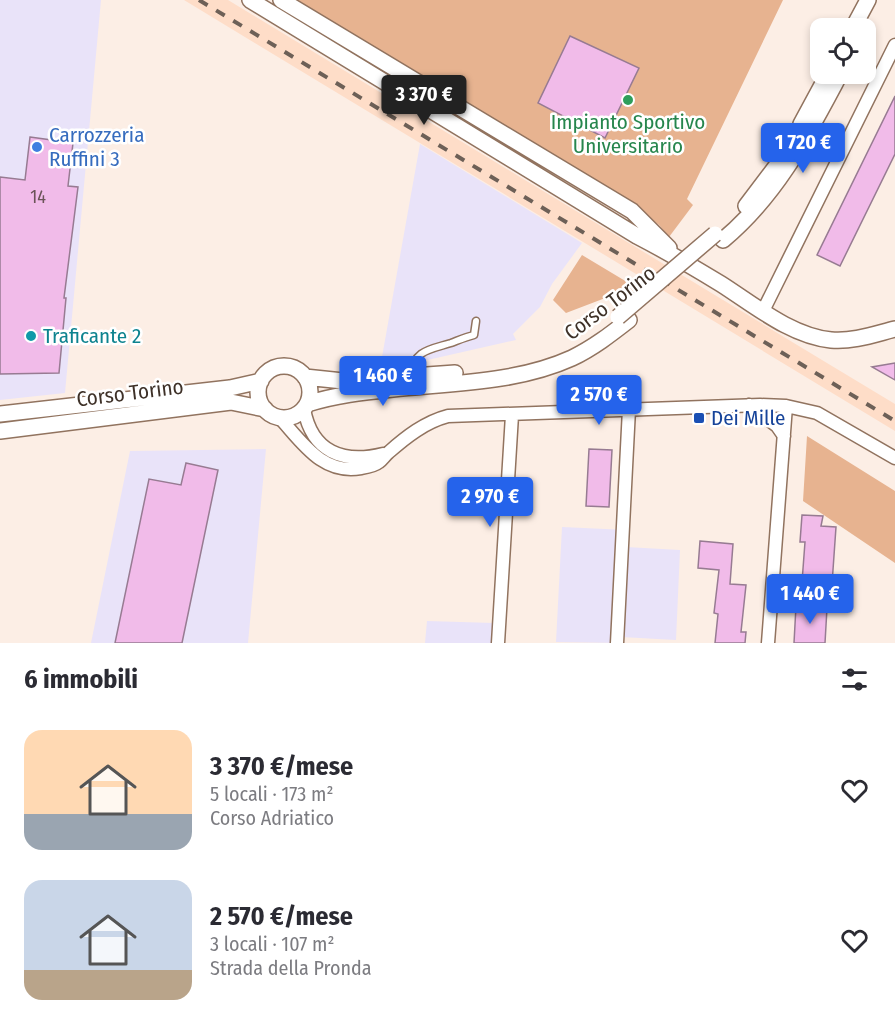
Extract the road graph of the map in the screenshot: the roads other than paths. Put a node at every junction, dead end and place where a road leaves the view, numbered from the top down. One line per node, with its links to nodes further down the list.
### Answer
1 (250, 0): 11 (street)
2 (281, 0): 10 (street)
3 (868, 0): 5 (street)
4 (878, 0): 6 (street)
5 (858, 18)
6 (869, 18)
7 (895, 45): 14 (street)
8 (823, 84): 12 (street, Corso Torino)
9 (834, 84): 12 (street, Corso Torino)
10 (430, 91): 11 (street); 13 (street)
11 (419, 104): 13 (street)
12 (719, 237): 19 (street, Corso Torino, bridge)
13 (676, 256): 14 (street)
14 (763, 311): 16 (street)
15 (476, 321): 19 (lane)
16 (895, 329)
17 (305, 377): 18 (street, Corso Torino); 19 (street, Corso Torino); 21 (street)
18 (261, 381): 23 (street); 25 (street, Corso Torino)
19 (412, 382): 21 (street, Corso Torino)
20 (749, 405): 22 (street); 24 (street); 29 (street)
21 (306, 406): 27 (street, Corso Torino); 30 (street)
22 (786, 406): 29 (street); 31 (street)
23 (265, 409): 27 (street, Corso Torino); 28 (street, Corso Torino)
24 (629, 409): 26 (street); 33 (street)
25 (0, 414)
26 (512, 415): 30 (street); 32 (street)
27 (279, 417): 30 (street)
28 (0, 431)
29 (784, 436): 34 (street)
30 (387, 453)
31 (895, 458)
32 (498, 643)
33 (617, 643)
34 (768, 643)

